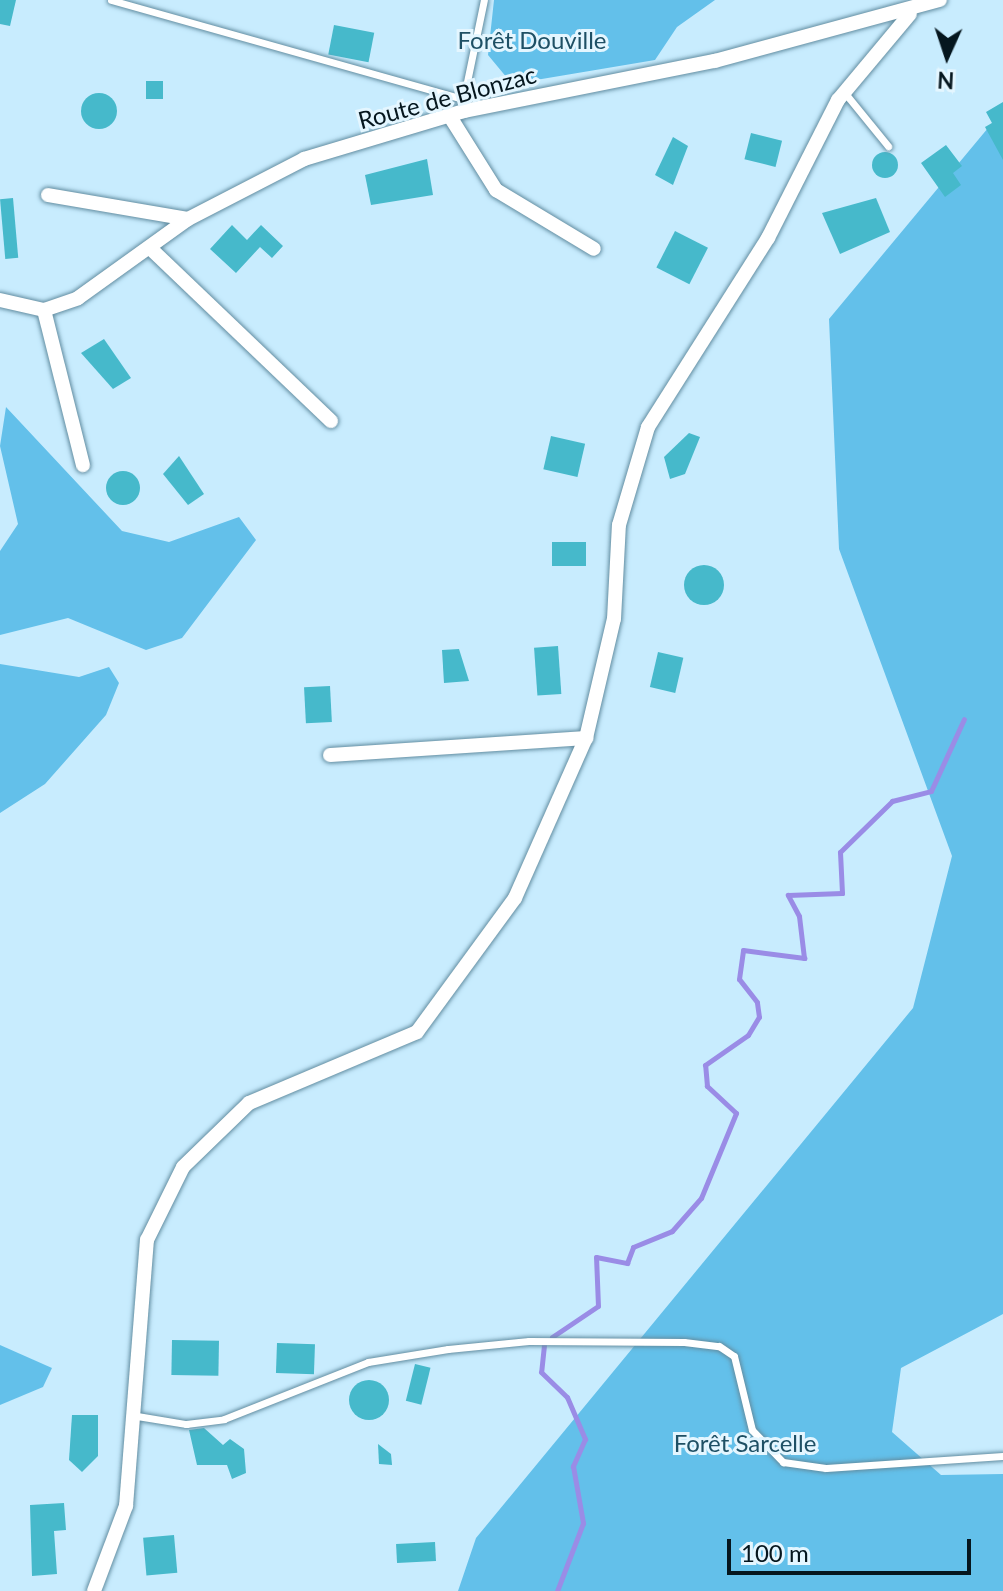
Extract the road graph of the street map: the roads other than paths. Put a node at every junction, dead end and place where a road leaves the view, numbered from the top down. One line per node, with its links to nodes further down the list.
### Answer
1 (111, 0): 6 (lane)
2 (484, 0): 6 (lane)
3 (940, 0): 4 (street, Route de Blonzac)
4 (910, 14): 5 (street); 6 (street, Route de Blonzac)
5 (844, 92): 8 (lane); 17 (street)
6 (464, 105): 7 (street, Route de Blonzac)
7 (449, 115): 10 (street, Route de Blonzac); 12 (street)
8 (888, 146)
9 (48, 195): 10 (street)
10 (188, 219): 11 (street, Route de Blonzac)
11 (151, 249): 14 (street, Route de Blonzac); 15 (street)
12 (594, 249)
13 (0, 300): 14 (street)
14 (44, 310): 16 (street)
15 (331, 421)
16 (83, 465)
17 (586, 738): 18 (street); 19 (street)
18 (330, 755)
19 (137, 1416): 20 (lane); 21 (street)
20 (1003, 1456)
21 (94, 1591)

